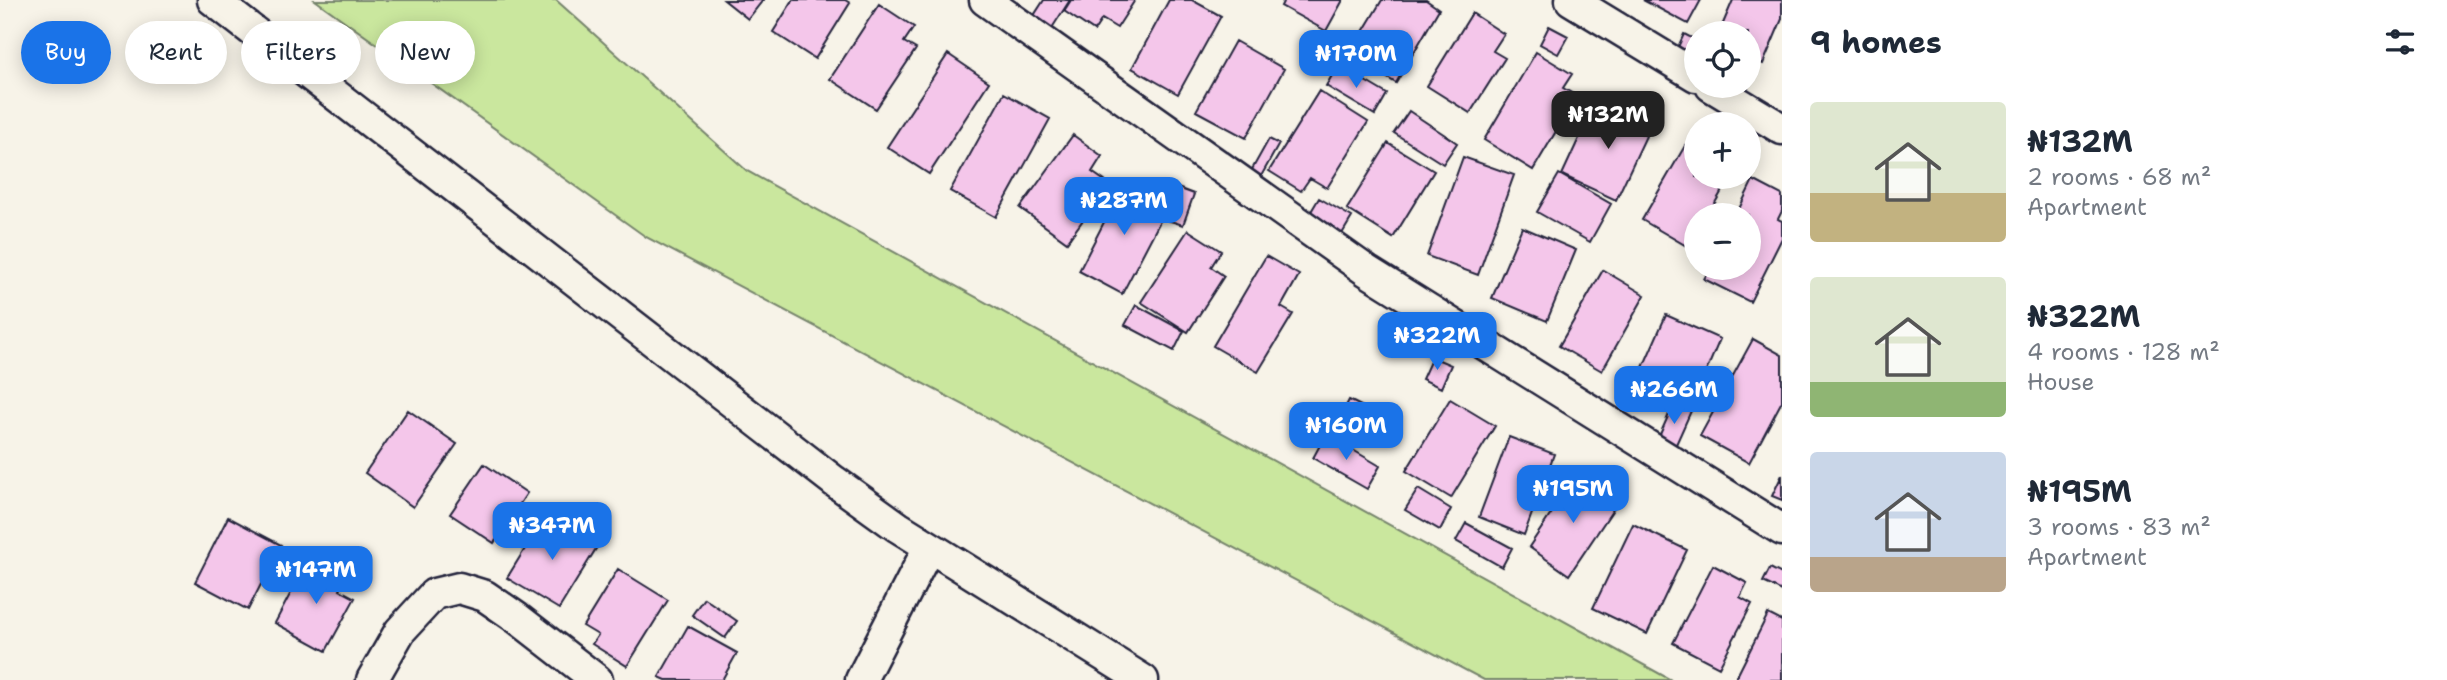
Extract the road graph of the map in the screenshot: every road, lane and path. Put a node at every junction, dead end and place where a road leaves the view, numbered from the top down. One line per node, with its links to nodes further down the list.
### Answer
1 (212, 0): 8 (street)
2 (985, 0): 7 (street)
3 (1571, 0): 4 (street)
4 (1684, 69)
5 (1732, 98): 6 (street)
6 (1782, 129)
7 (1782, 530)
8 (929, 547): 11 (street); 12 (street)
9 (372, 680): 10 (street)
10 (597, 680)
11 (861, 680)
12 (1143, 680)

